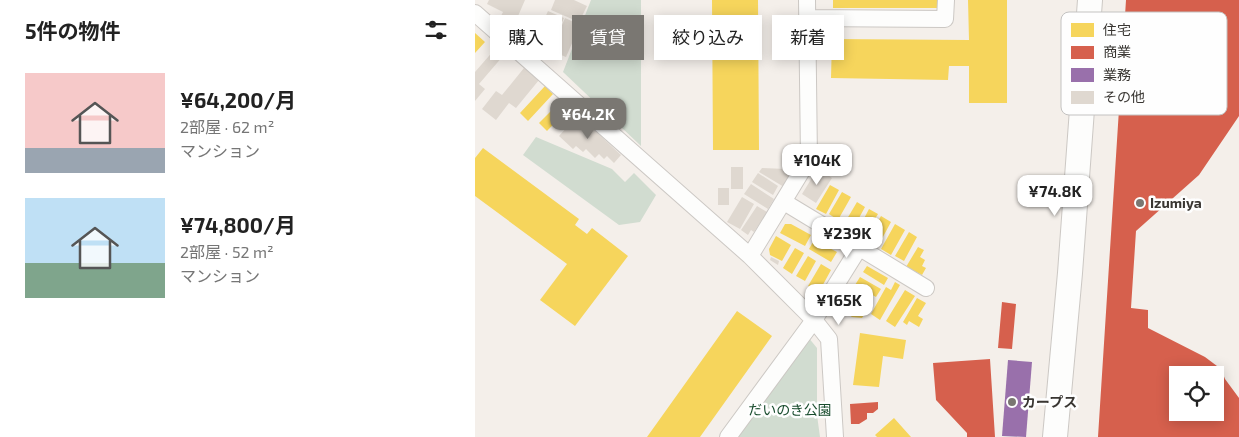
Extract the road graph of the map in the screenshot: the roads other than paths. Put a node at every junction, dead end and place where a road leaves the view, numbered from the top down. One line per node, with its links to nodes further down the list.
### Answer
1 (807, 0): 4 (street)
2 (946, 0): 5 (street)
3 (475, 12): 10 (street)
4 (808, 15)
5 (844, 18)
6 (808, 60): 8 (street)
7 (1082, 115): 15 (street)
8 (783, 202): 9 (street); 10 (street)
9 (859, 248): 11 (street); 12 (street)
10 (750, 256): 12 (street)
11 (926, 288)
12 (814, 320): 13 (street); 14 (street)
13 (728, 437)
14 (835, 437)
15 (1055, 437)

